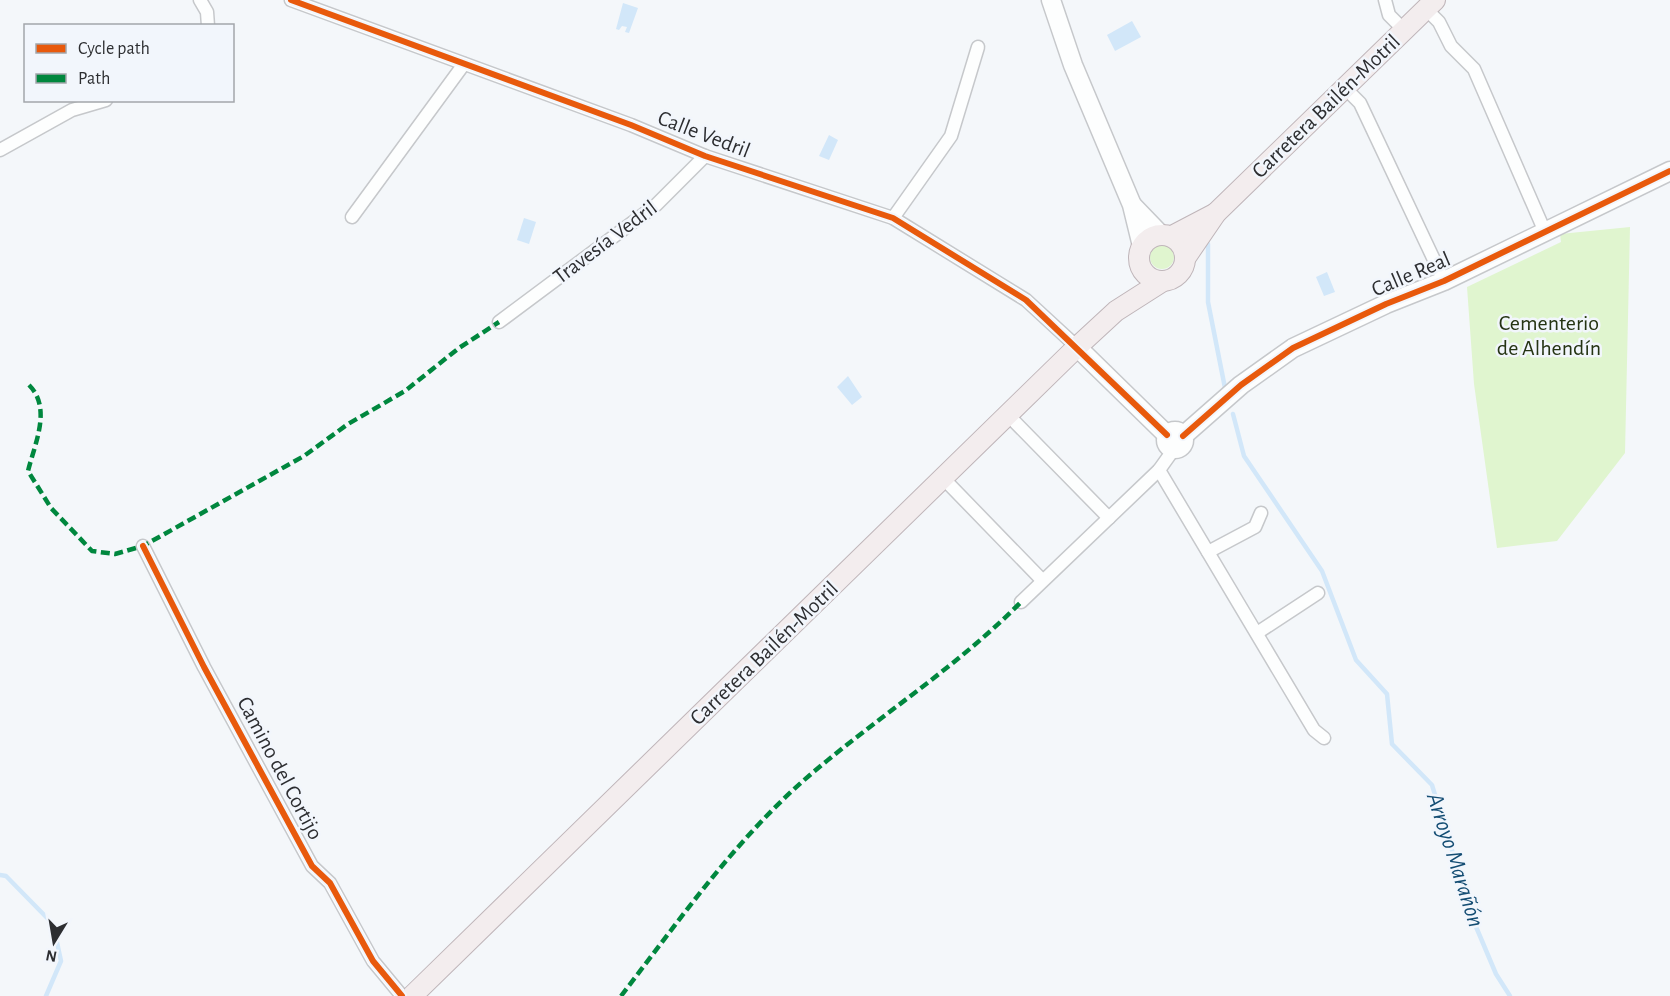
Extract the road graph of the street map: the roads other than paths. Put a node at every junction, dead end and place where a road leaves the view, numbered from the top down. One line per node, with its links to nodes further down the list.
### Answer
1 (200, 0): 6 (street)
2 (291, 0): 9 (street, Calle Vedril)
3 (1051, 0): 15 (street)
4 (1385, 0): 7 (street)
5 (1431, 4): 7 (main road, Carretera Bailén-Motril); 19 (street)
6 (208, 24)
7 (1404, 30): 10 (main road, Carretera Bailén-Motril)
8 (978, 47): 18 (street)
9 (464, 64): 13 (street, Calle Vedril); 17 (street)
10 (1345, 87): 16 (main road, Carretera Bailén-Motril); 24 (street)
11 (99, 102): 12 (street)
12 (0, 150)
13 (705, 156): 18 (street, Calle Vedril); 26 (street, Travesía Vedril)
14 (1670, 171): 19 (street, Calle Real)
15 (1132, 205): 20 (street); 21 (street)
16 (1216, 213): 20 (main road, Carretera Bailén-Motril); 22 (main road, Carretera Bailén-Motril)
17 (352, 217)
18 (893, 218): 27 (street, Calle Vedril)
19 (1545, 232): 24 (street, Calle Real)
20 (1166, 235): 21 (main road); 22 (main road)
21 (1141, 256): 23 (main road); 25 (main road, Carretera Bailén-Motril)
22 (1186, 257): 23 (main road)
23 (1163, 281): 25 (main road, Carretera Bailén-Motril)
24 (1444, 281): 29 (street, Calle Real)
25 (1116, 311): 27 (main road, Carretera Bailén-Motril)
26 (499, 322)
27 (1077, 347): 28 (main road, Carretera Bailén-Motril); 29 (street)
28 (1008, 415): 31 (main road, Carretera Bailén-Motril); 33 (street)
29 (1175, 440): 30 (street)
30 (1159, 470): 33 (street); 35 (street)
31 (943, 478): 36 (street); 42 (main road, Carretera Bailén-Motril)
32 (1261, 513): 35 (street)
33 (1109, 518): 36 (street)
34 (143, 546): 41 (street, Camino del Cortijo)
35 (1208, 552): 39 (street)
36 (1042, 580): 38 (street)
37 (1317, 594): 39 (street)
38 (1022, 602)
39 (1257, 633): 40 (street)
40 (1324, 738)
41 (402, 996)
42 (412, 996)

